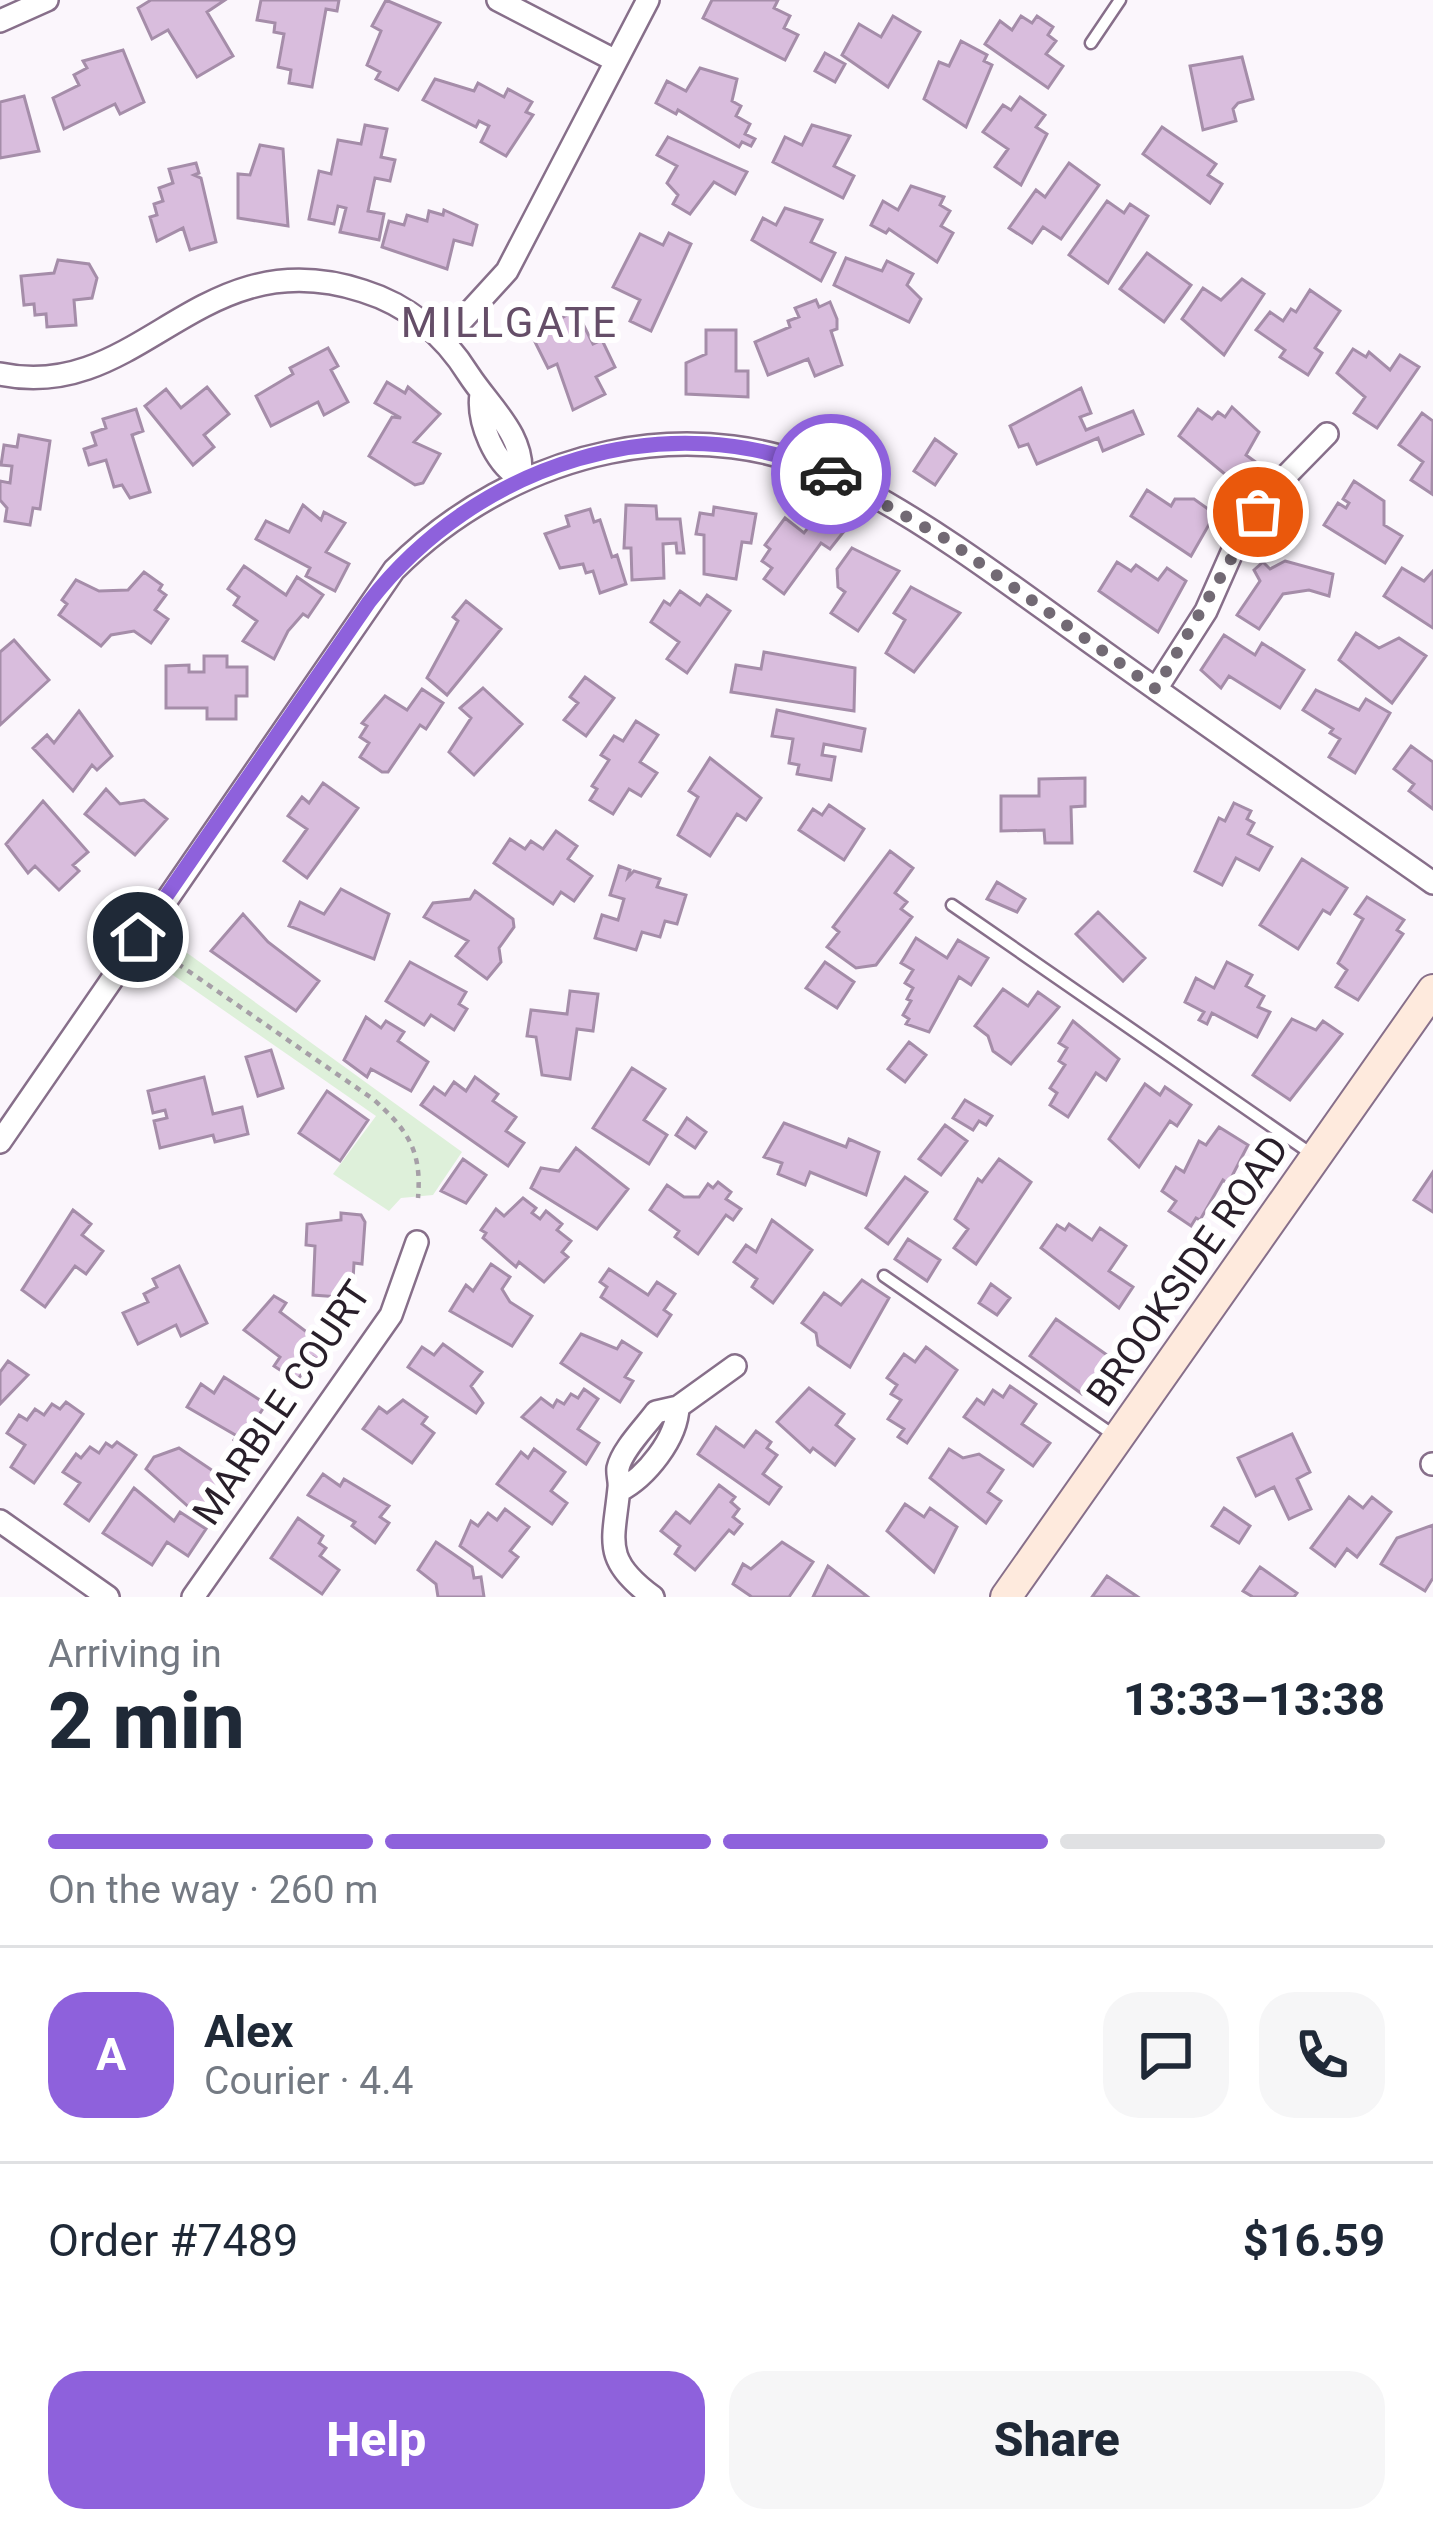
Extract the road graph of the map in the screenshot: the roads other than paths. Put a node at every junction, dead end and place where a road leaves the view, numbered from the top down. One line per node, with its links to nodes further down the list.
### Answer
1 (47, 0): 5 (street)
2 (498, 0): 7 (street)
3 (648, 0): 7 (street)
4 (1120, 0): 6 (lane)
5 (0, 21)
6 (1091, 43)
7 (616, 61): 8 (street)
8 (443, 340): 9 (street); 11 (street)
9 (0, 374)
10 (1327, 434): 12 (street)
11 (520, 478): 12 (street); 16 (street)
12 (1156, 689): 13 (street)
13 (1433, 883)
14 (952, 905): 17 (lane)
15 (1433, 990): 17 (street, BROOKSIDE ROAD)
16 (0, 1142)
17 (1316, 1157): 21 (street, BROOKSIDE ROAD)
18 (417, 1242): 24 (street, MARBLE COURT)
19 (884, 1276): 21 (lane)
20 (735, 1366): 25 (street)
21 (1118, 1438): 26 (street, BROOKSIDE ROAD)
22 (0, 1521): 23 (street)
23 (108, 1597)
24 (193, 1597)
25 (652, 1597)
26 (1006, 1597)

